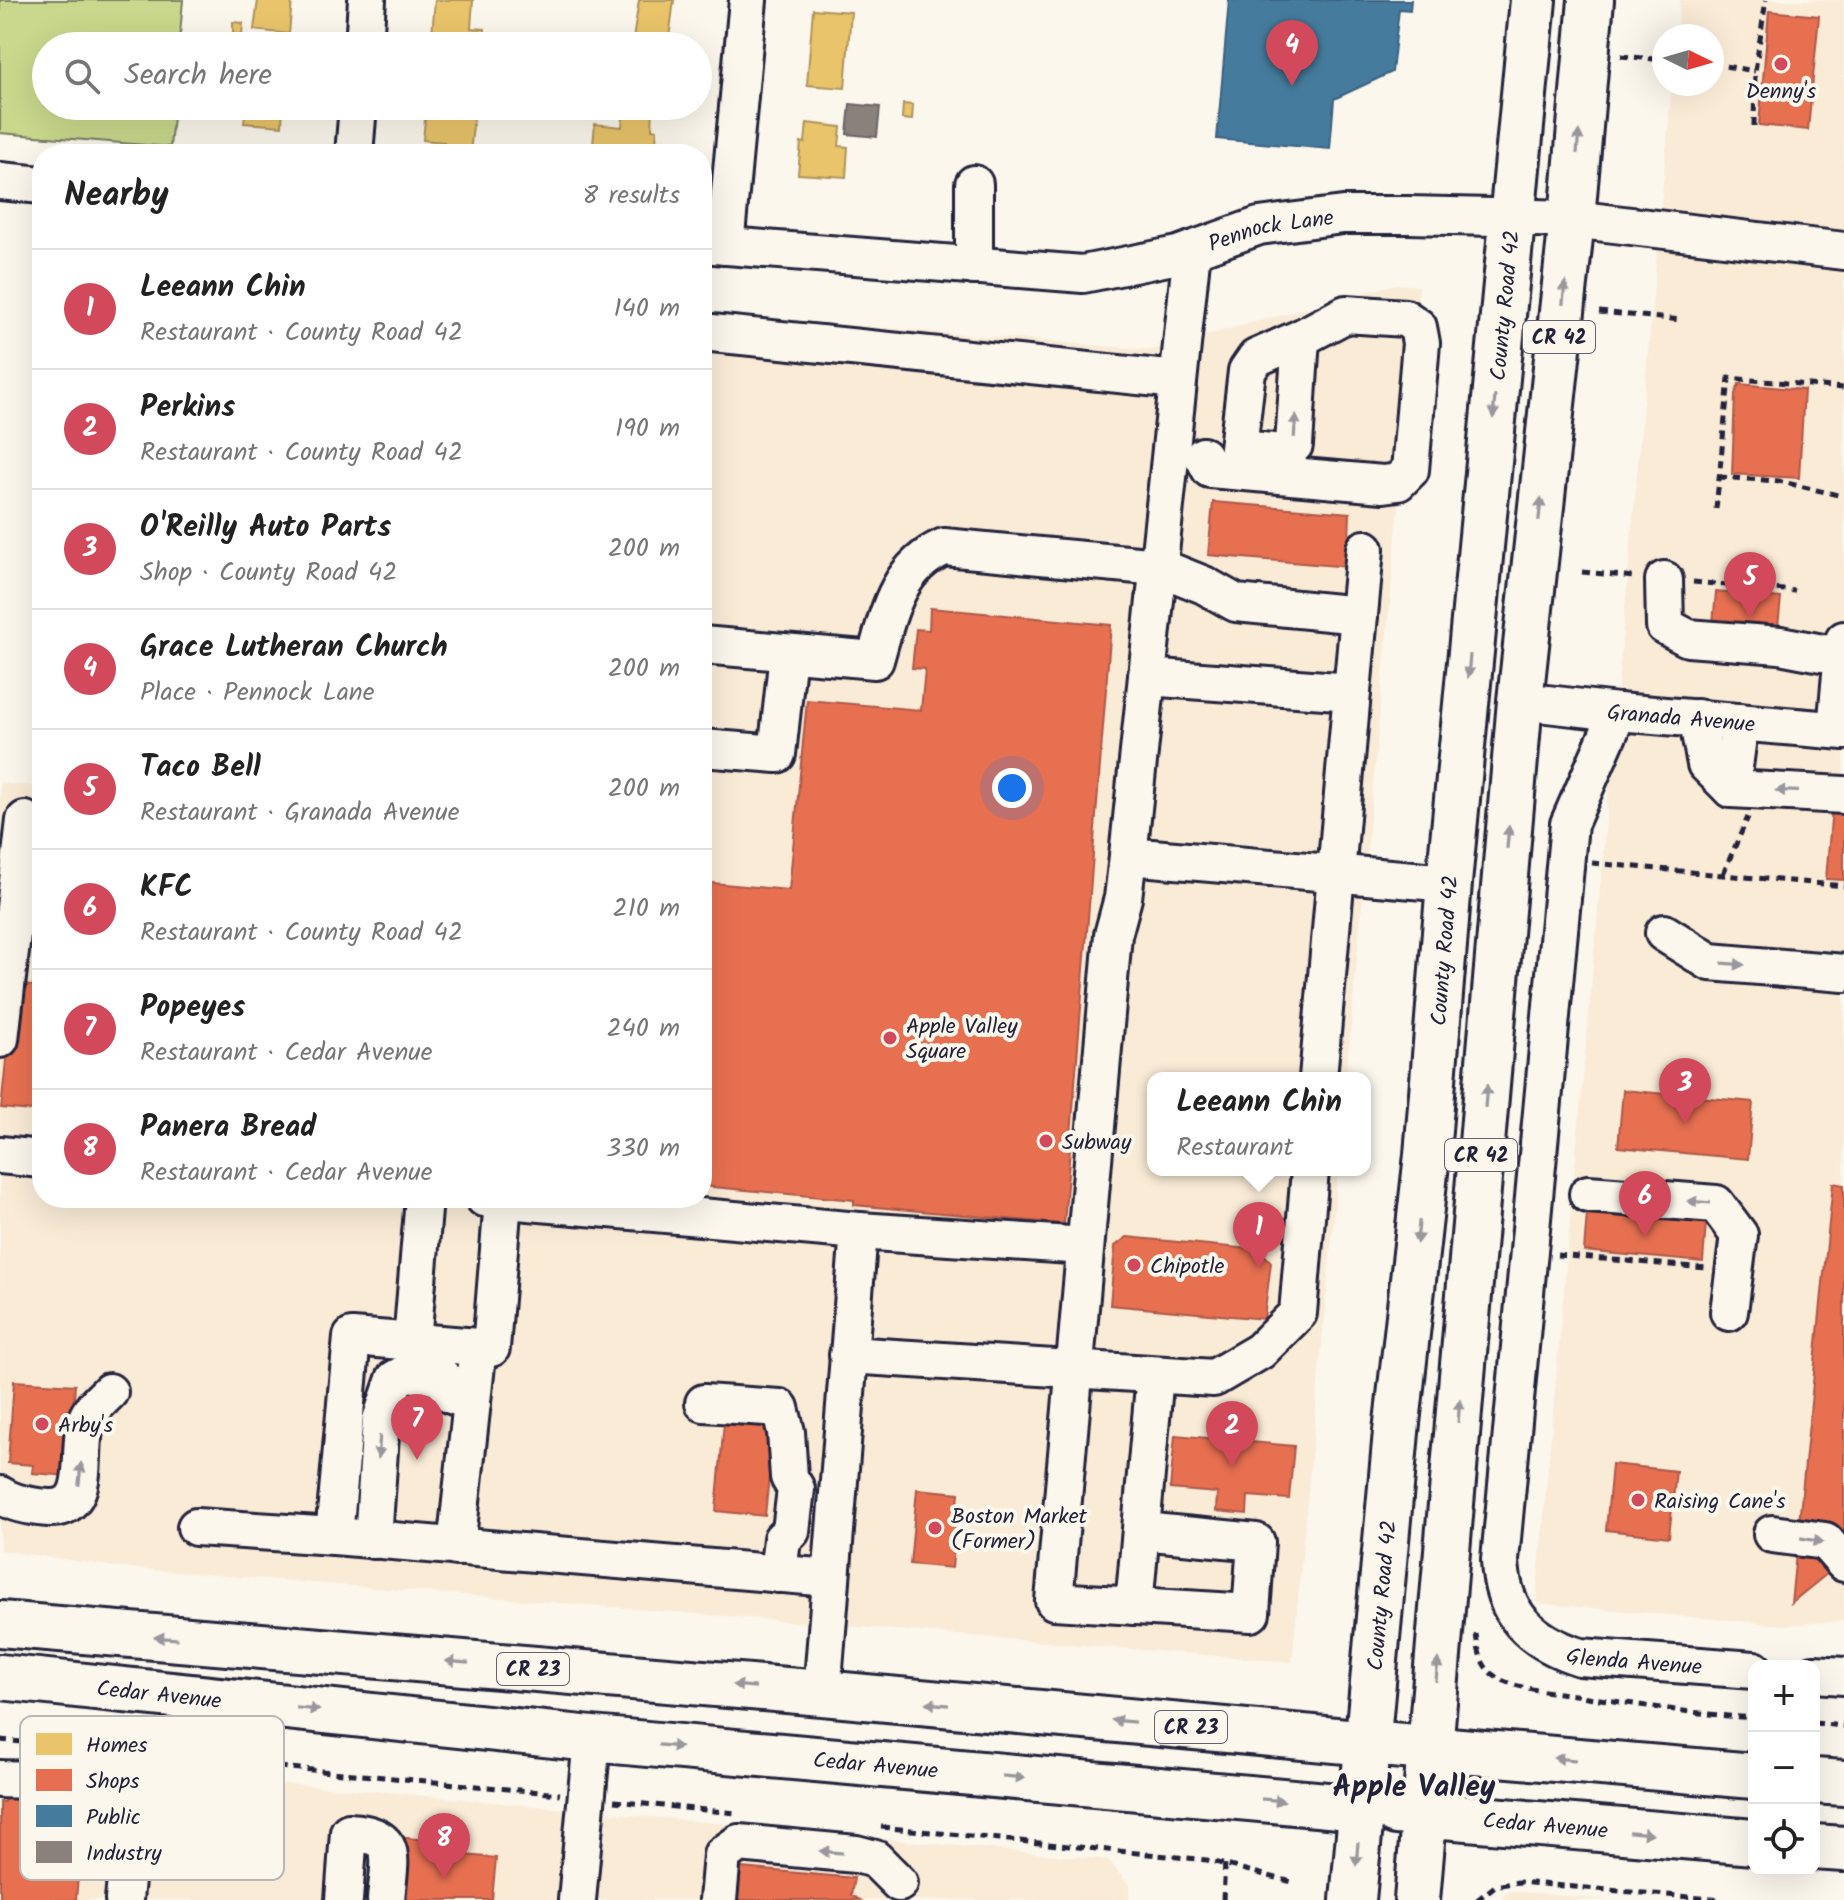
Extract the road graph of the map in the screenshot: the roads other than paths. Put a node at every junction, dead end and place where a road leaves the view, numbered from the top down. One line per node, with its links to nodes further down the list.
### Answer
1 (367, 0): 5 (street)
2 (748, 0): 13 (street)
3 (1533, 0): 11 (main road, County Road 42 / CR 42)
4 (1591, 0): 12 (main road, CR 42, one-way to 4)
5 (365, 32)
6 (357, 120): 7 (street)
7 (355, 144)
8 (0, 181): 9 (street)
9 (32, 184)
10 (974, 184): 16 (street)
11 (1511, 218): 12 (street, Pennock Lane); 14 (street, Pennock Lane); 42 (main road, County Road 42 / CR 42, one-way to 42)
12 (1572, 219): 15 (street, Pennock Lane); 31 (main road, CR 42, one-way to 12)
13 (714, 245): 16 (street, Pennock Lane)
14 (1192, 250): 16 (street, Pennock Lane); 19 (street)
15 (1844, 251)
16 (974, 266)
17 (712, 333): 19 (street)
18 (1301, 338): 20 (street); 20 (street, one-way to 18); 21 (street)
19 (1178, 380): 21 (street)
20 (1238, 448): 21 (street)
21 (1187, 455): 23 (street)
22 (1365, 549): 25 (street)
23 (1159, 567): 25 (street); 28 (street); 29 (street)
24 (1664, 580): 27 (street)
25 (1359, 615): 30 (street)
26 (712, 646): 28 (street)
27 (1833, 647): 35 (street)
28 (788, 654): 36 (street)
29 (1147, 677): 30 (street); 40 (street)
30 (1352, 692): 41 (street)
31 (1520, 701): 32 (street, Granada Avenue); 84 (main road, CR 42, one-way to 31)
32 (1618, 712): 33 (street, Granada Avenue); 77 (street, Glenda Avenue)
33 (1697, 718): 34 (street, Granada Avenue); 38 (street)
34 (1740, 722): 35 (street, Granada Avenue); 38 (street)
35 (1840, 731)
36 (712, 749)
37 (1844, 795): 38 (street, one-way to 38)
38 (1740, 801)
39 (22, 820): 45 (street)
40 (1128, 856): 41 (street); 55 (street)
41 (1334, 873): 42 (street); 46 (street)
42 (1449, 883): 83 (main road, County Road 42 / CR 42, one-way to 83)
43 (1664, 933): 44 (street, one-way to 44)
44 (1844, 973)
45 (0, 1039)
46 (1318, 1072)
47 (0, 1155): 48 (street)
48 (32, 1158)
49 (1309, 1176): 61 (street)
50 (1588, 1194): 56 (street, one-way to 50)
51 (423, 1208): 57 (street)
52 (493, 1208): 58 (street)
53 (596, 1208): 54 (street)
54 (859, 1231): 55 (street); 59 (street)
55 (1085, 1246): 60 (street)
56 (1729, 1312)
57 (412, 1342): 58 (street); 69 (street)
58 (478, 1347): 63 (street)
59 (848, 1355): 60 (street); 74 (street)
60 (1074, 1369): 61 (street); 75 (street)
61 (1155, 1375): 67 (street)
62 (109, 1392): 65 (street, one-way to 62)
63 (461, 1398): 70 (street, one-way to 70); 71 (street)
64 (704, 1403): 72 (street)
65 (0, 1495)
66 (196, 1527): 69 (street)
67 (1142, 1531): 75 (street); 75 (street)
68 (1772, 1534): 73 (street, one-way to 73)
69 (334, 1536): 70 (street)
70 (373, 1540): 71 (street)
71 (456, 1547): 72 (street)
72 (780, 1556): 74 (street)
73 (1844, 1563)
74 (830, 1578): 81 (street)
75 (1134, 1606)
76 (0, 1624): 81 (main road, CR 23, one-way to 76)
77 (1748, 1670)
78 (1820, 1674): 79 (street)
79 (1844, 1676)
80 (0, 1677): 82 (main road, Cedar Avenue, one-way to 82)
81 (822, 1693): 83 (main road, CR 23, one-way to 81)
82 (592, 1739): 88 (main road, Cedar Avenue, one-way to 88); 98 (street)
83 (1368, 1743): 84 (main road, CR 23); 88 (main road, County Road 42 / CR 42)
84 (1430, 1748): 85 (main road, CR 23, one-way to 84); 89 (main road, CR 42)
85 (1748, 1775)
86 (1820, 1781): 87 (main road)
87 (1844, 1783)
88 (1361, 1808): 89 (main road, Cedar Avenue); 100 (main road, County Road 42 / CR 42, one-way to 100)
89 (1424, 1815): 90 (main road, Cedar Avenue, one-way to 90); 101 (main road, CR 42)
90 (1748, 1842)
91 (1820, 1847): 92 (main road)
92 (1844, 1849)
93 (125, 1880): 95 (street)
94 (899, 1883): 99 (street, one-way to 99)
95 (124, 1900)
96 (344, 1900): 97 (street)
97 (386, 1900)
98 (577, 1900)
99 (718, 1900)
100 (1353, 1900)
101 (1417, 1900)

